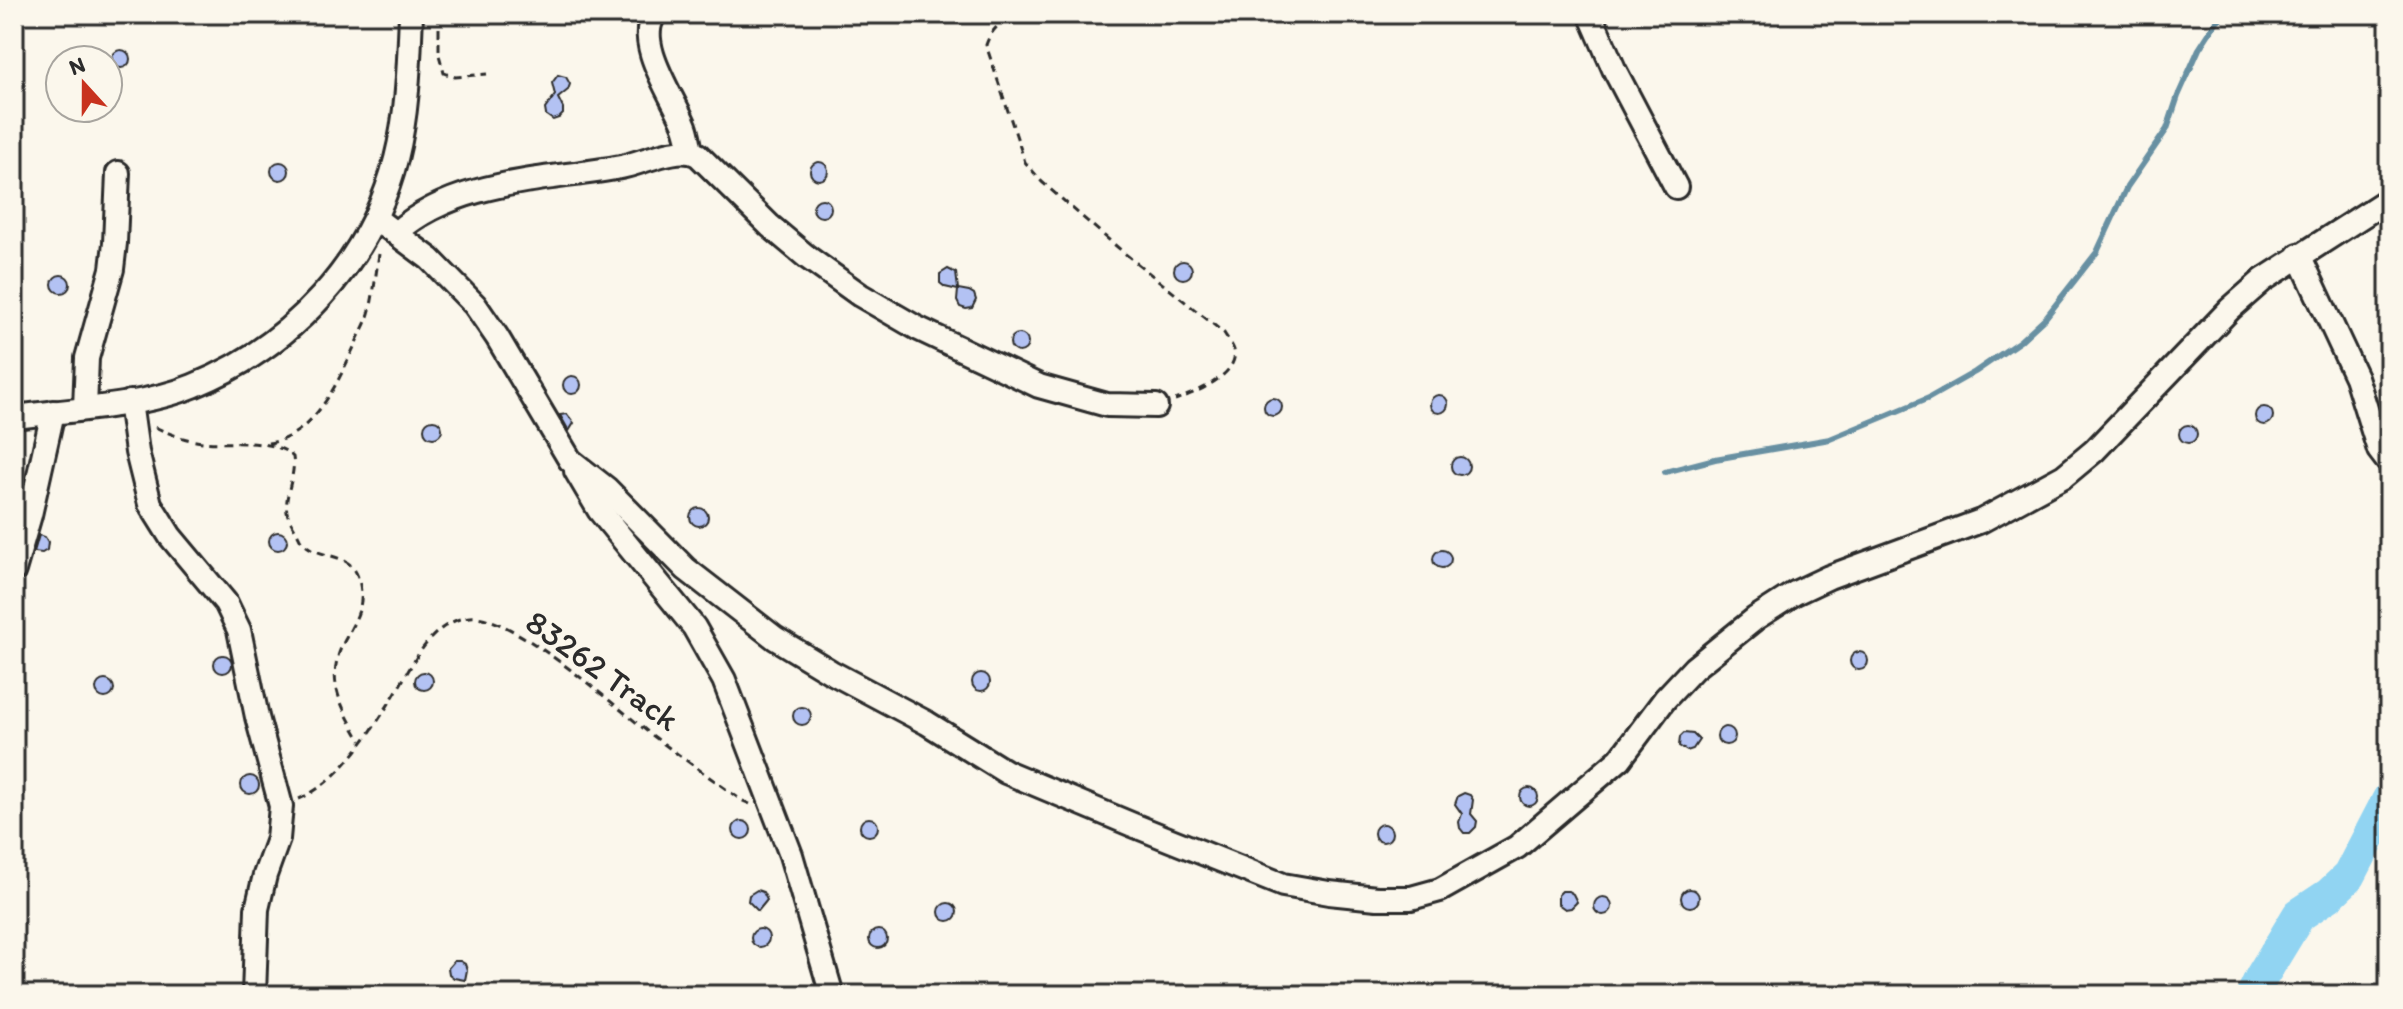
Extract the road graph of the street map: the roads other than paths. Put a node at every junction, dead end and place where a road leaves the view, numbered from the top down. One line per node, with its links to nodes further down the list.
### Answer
1 (411, 14): 8 (street)
2 (655, 14): 4 (street)
3 (1590, 14): 6 (street)
4 (691, 151): 8 (street); 10 (street)
5 (118, 173): 11 (street)
6 (1676, 187)
7 (2389, 199): 9 (street)
8 (385, 224): 13 (street); 15 (street)
9 (2299, 255): 15 (street); 16 (street)
10 (1156, 406)
11 (85, 408): 12 (street); 13 (street)
12 (53, 412): 14 (street); 17 (street)
13 (131, 412): 18 (street)
14 (14, 417)
15 (570, 460): 19 (street)
16 (2389, 463)
17 (14, 570)
18 (254, 995)
19 (832, 995)

